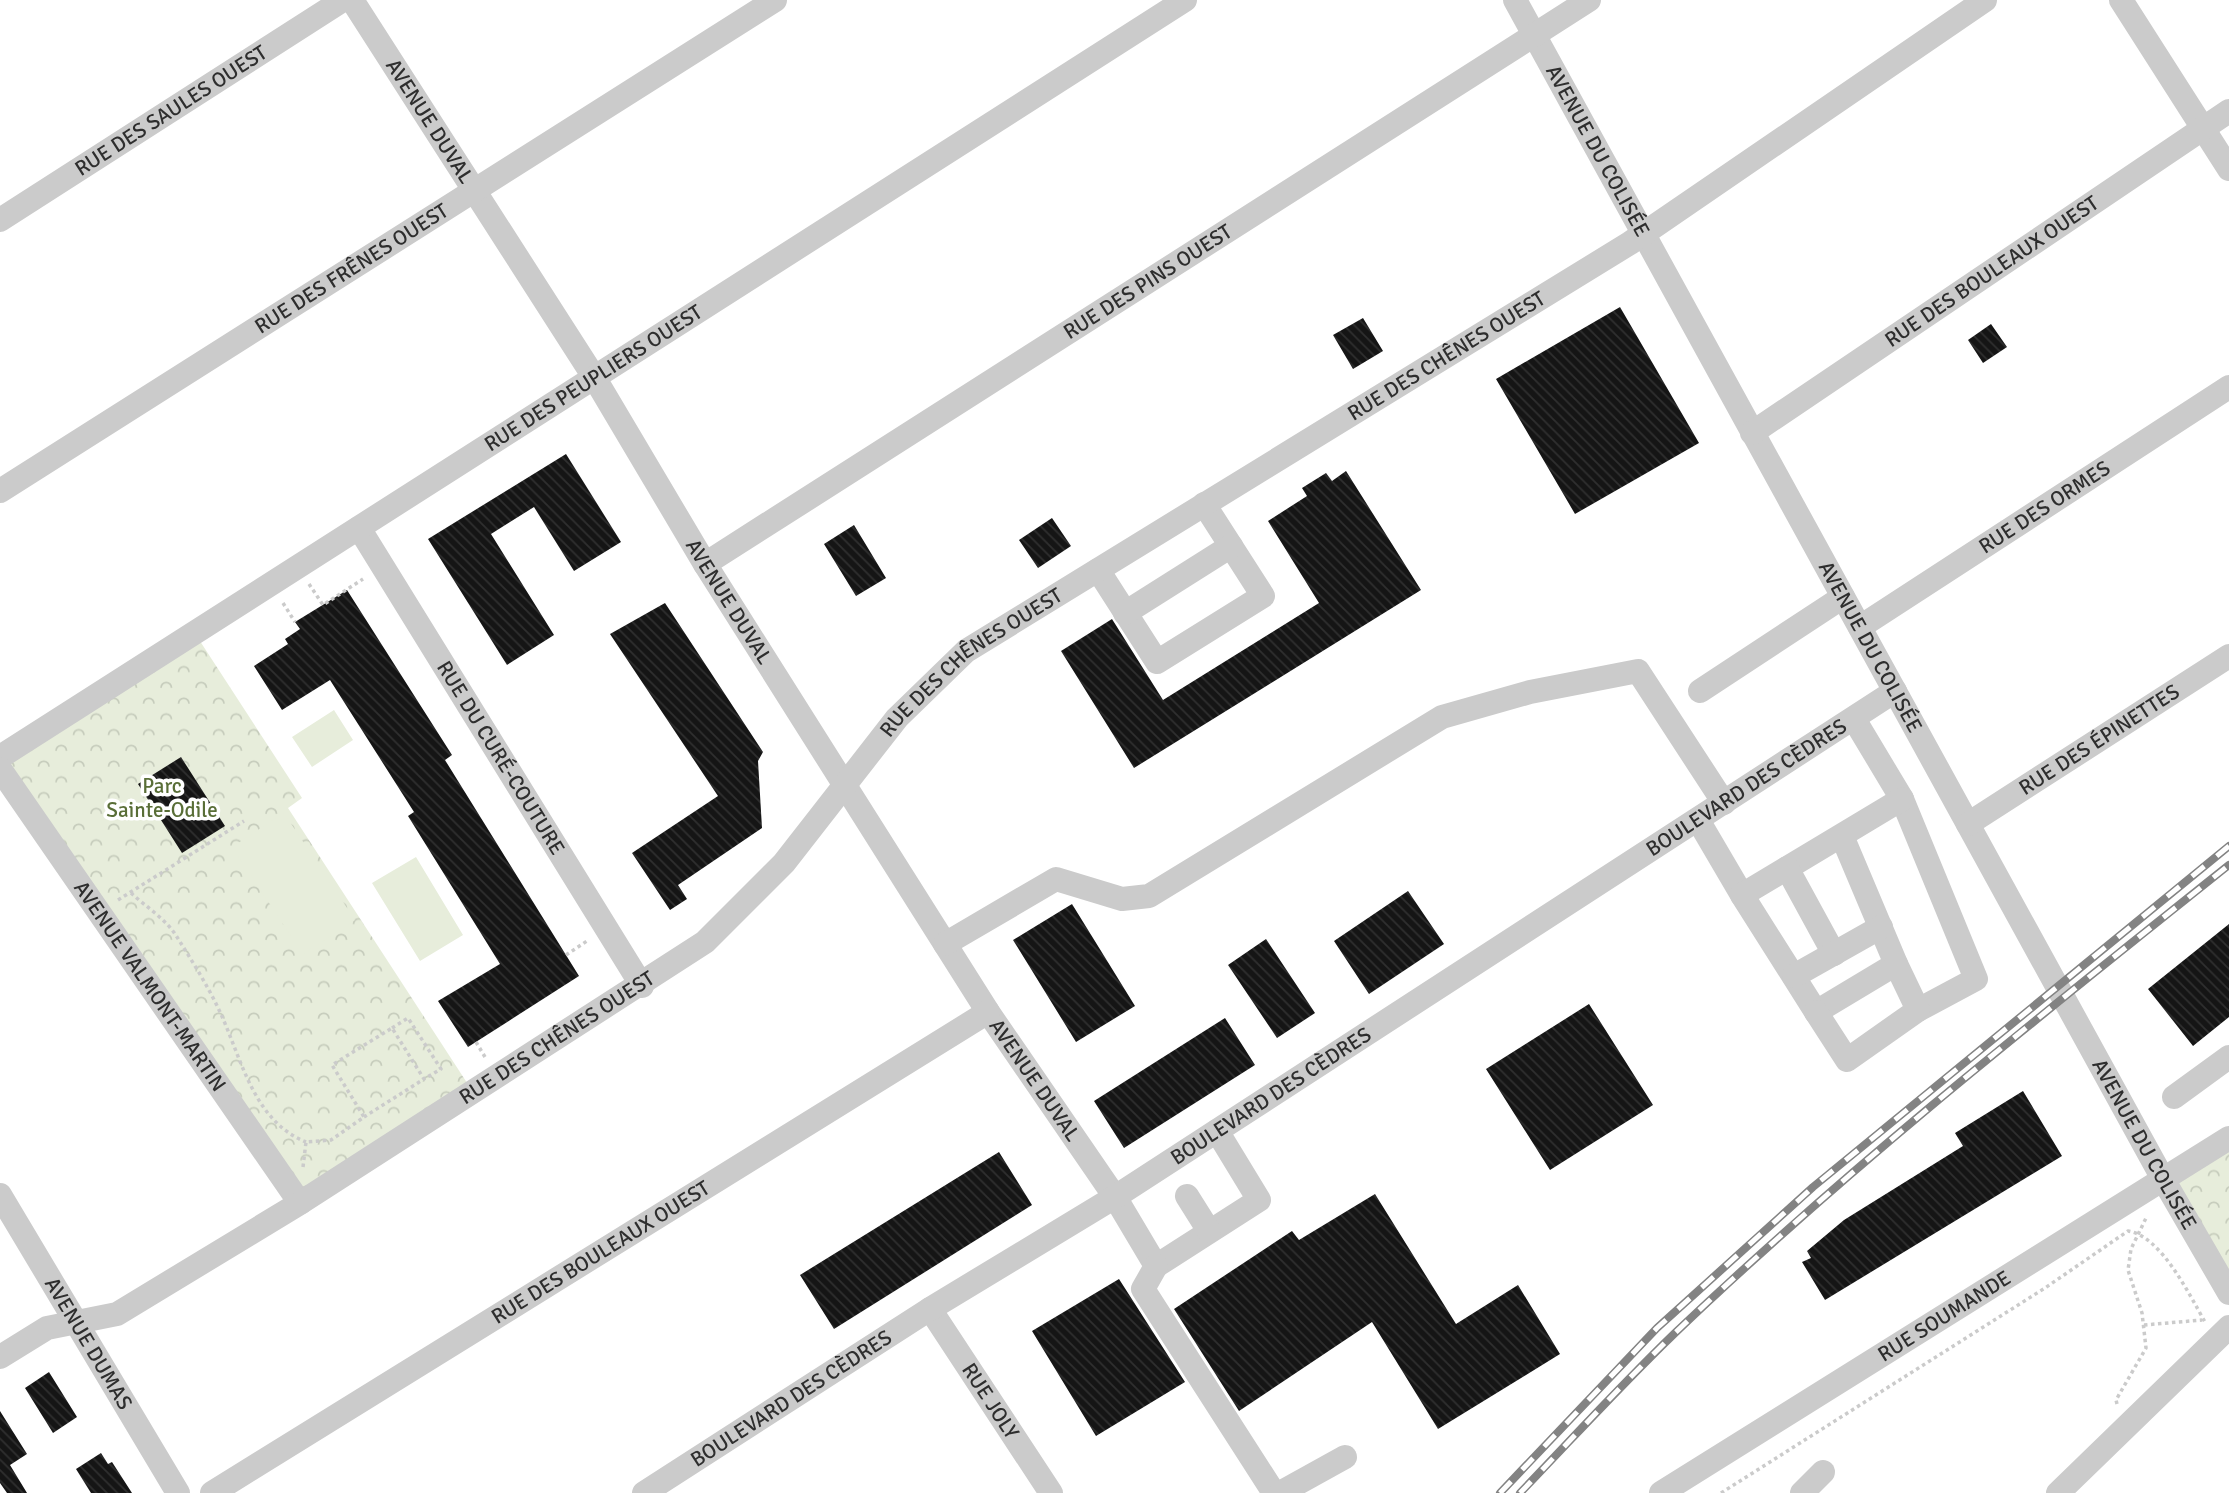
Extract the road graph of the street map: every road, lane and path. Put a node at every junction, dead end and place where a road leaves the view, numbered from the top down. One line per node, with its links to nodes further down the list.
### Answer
1 (343, 0): 14 (street, RUE DES SAULES OUEST)
2 (352, 0): 13 (street, AVENUE DUVAL)
3 (775, 0): 13 (street, RUE DES FRÊNES OUEST)
4 (1185, 0): 16 (street, RUE DES PEUPLIERS OUEST)
5 (1515, 0): 9 (street, AVENUE DU COLISÉE)
6 (1589, 0): 9 (street, RUE DES PINS OUEST)
7 (1985, 0): 15 (street, RUE DES CHÊNES OUEST)
8 (2121, 0): 11 (street)
9 (1533, 34): 15 (street, AVENUE DU COLISÉE); 23 (street, RUE DES PINS OUEST)
10 (2229, 111): 11 (street, RUE DES BOULEAUX OUEST)
11 (2203, 128): 12 (street); 18 (street, RUE DES BOULEAUX OUEST)
12 (2229, 169)
13 (474, 190): 16 (street, AVENUE DUVAL); 19 (street, RUE DES FRÊNES OUEST)
14 (0, 220)
15 (1644, 234): 18 (street, AVENUE DU COLISÉE); 20 (street, RUE DES CHÊNES OUEST)
16 (594, 377): 21 (street, RUE DES PEUPLIERS OUEST); 23 (street, AVENUE DUVAL)
17 (2229, 387): 29 (street, RUE DES ORMES)
18 (1752, 433): 27 (street, AVENUE DU COLISÉE)
19 (0, 491)
20 (1205, 504): 22 (street); 26 (street, RUE DES CHÊNES OUEST)
21 (359, 528): 24 (street, RUE DU CURÉ-COUTURE); 25 (street, RUE DES PEUPLIERS OUEST)
22 (1231, 546): 28 (street); 28 (street)
23 (705, 564): 36 (street, AVENUE DUVAL)
24 (382, 566): 25 (path); 52 (street, RUE DU CURÉ-COUTURE)
25 (298, 568): 34 (street, RUE DES PEUPLIERS OUEST)
26 (1098, 570): 28 (street); 36 (street, RUE DES CHÊNES OUEST)
27 (1843, 597): 29 (street, AVENUE DU COLISÉE); 31 (street)
28 (1125, 613)
29 (1860, 627): 32 (street, AVENUE DU COLISÉE)
30 (2229, 656): 41 (street, RUE DES ÉPINETTES)
31 (1700, 691)
32 (1895, 691): 33 (street, BOULEVARD DES CÈDRES); 41 (street, AVENUE DU COLISÉE)
33 (1854, 719): 37 (street); 38 (street, BOULEVARD DES CÈDRES)
34 (0, 757)
35 (0, 769): 46 (street, AVENUE VALMONT-MARTIN)
36 (845, 786): 48 (street, AVENUE DUVAL); 52 (street, RUE DES CHÊNES OUEST)
37 (1902, 799): 42 (street); 53 (street)
38 (1724, 803): 39 (street, BOULEVARD DES CÈDRES); 48 (street)
39 (1698, 820): 45 (street); 61 (street, BOULEVARD DES CÈDRES)
40 (244, 821): 44 (path)
41 (1968, 824): 64 (street, AVENUE DU COLISÉE)
42 (1842, 836): 43 (street); 47 (street)
43 (1787, 868): 45 (street); 49 (street)
44 (131, 893): 46 (path); 63 (path)
45 (1742, 895): 51 (street)
46 (99, 912): 68 (street, AVENUE VALMONT-MARTIN)
47 (1881, 928): 49 (street); 50 (street)
48 (945, 944): 54 (street, AVENUE DUVAL)
49 (1834, 954): 51 (street)
50 (1896, 964): 53 (street); 55 (street)
51 (1794, 976): 55 (street)
52 (642, 986): 68 (street, RUE DES CHÊNES OUEST)
53 (1918, 1010): 55 (street)
54 (988, 1012): 67 (street, AVENUE DUVAL); 82 (street, RUE DES BOULEAUX OUEST)
55 (1816, 1012)
56 (392, 1028): 58 (path); 58 (path); 60 (path)
57 (2229, 1056): 59 (street)
58 (424, 1079): 60 (path)
59 (2174, 1097)
60 (364, 1116): 63 (path)
61 (1217, 1131): 67 (street, BOULEVARD DES CÈDRES); 69 (street)
62 (2229, 1138): 64 (street, RUE SOUMANDE)
63 (306, 1142): 68 (path)
64 (2163, 1179): 72 (street, AVENUE DU COLISÉE); 87 (street, RUE SOUMANDE)
65 (0, 1195): 74 (street, AVENUE DUMAS)
66 (1188, 1196): 69 (street)
67 (1115, 1197): 71 (street, AVENUE DUVAL); 73 (street, BOULEVARD DES CÈDRES)
68 (300, 1203): 74 (street, RUE DES CHÊNES OUEST)
69 (1209, 1231): 71 (street)
70 (2140, 1233): 75 (path); 76 (path); 88 (path)
71 (1156, 1266): 85 (street)
72 (2229, 1293)
73 (930, 1309): 83 (street, BOULEVARD DES CÈDRES); 84 (street, RUE JOLY)
74 (78, 1322): 77 (street, RUE DES CHÊNES OUEST); 81 (street, AVENUE DUMAS)
75 (2144, 1325): 76 (path); 78 (path)
76 (2216, 1329): 78 (street)
77 (0, 1357)
78 (2125, 1428): 90 (street)
79 (1345, 1457): 86 (street)
80 (1823, 1472): 89 (street)
81 (178, 1493)
82 (212, 1493)
83 (644, 1493)
84 (1051, 1493)
85 (1274, 1493)
86 (1280, 1493)
87 (1661, 1493)
88 (1721, 1493)
89 (1802, 1493)
90 (2058, 1493)

